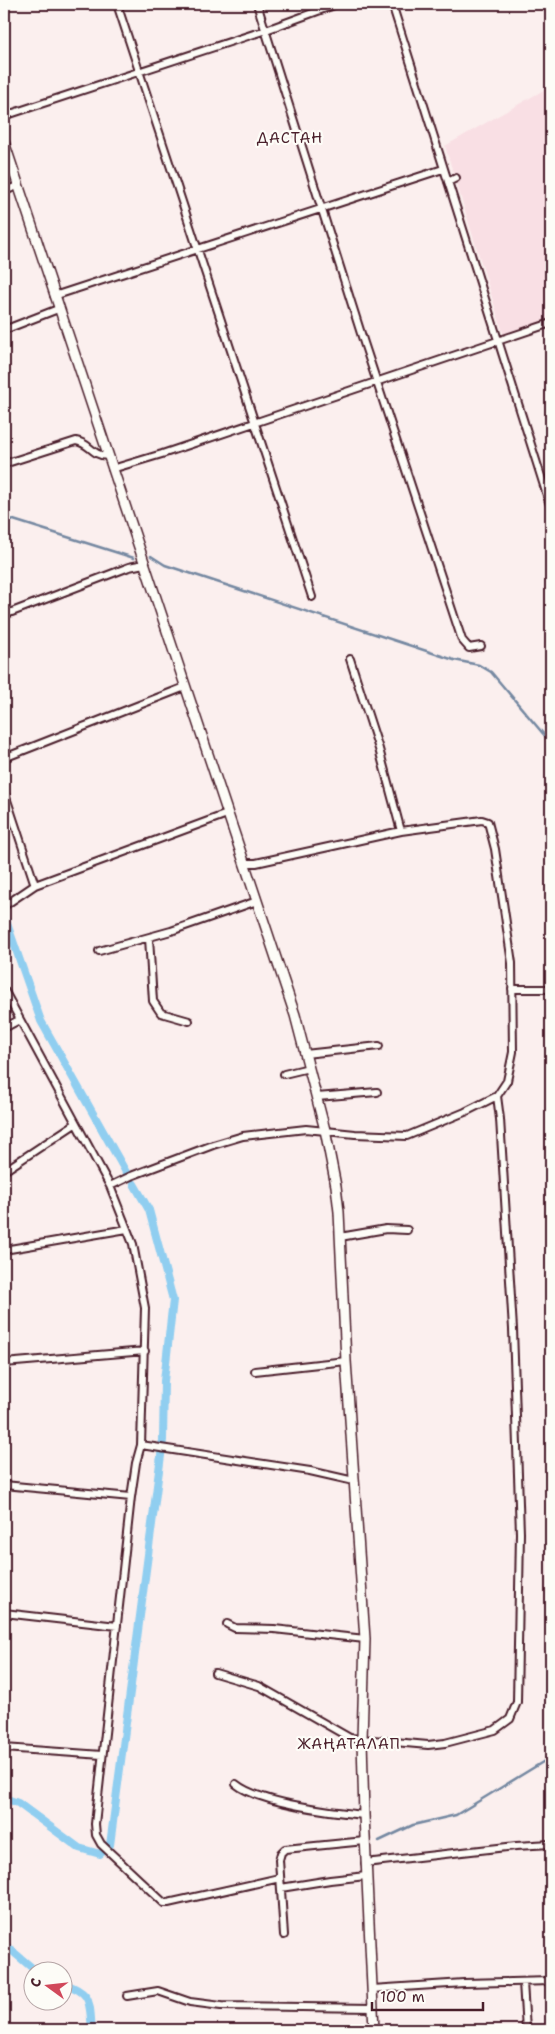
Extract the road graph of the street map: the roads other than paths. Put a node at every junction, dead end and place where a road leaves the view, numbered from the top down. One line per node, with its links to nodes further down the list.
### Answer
1 (117, 4): 6 (street)
2 (257, 4): 5 (street)
3 (337, 4): 5 (street)
4 (392, 4): 9 (street)
5 (266, 30): 6 (street); 14 (street)
6 (139, 72): 7 (street); 15 (street)
7 (4, 116)
8 (4, 142): 12 (main road)
9 (443, 169): 11 (street); 14 (street)
10 (456, 178): 11 (street)
11 (448, 182): 20 (street)
12 (18, 186): 13 (street); 16 (main road)
13 (4, 191)
14 (320, 208): 15 (street); 21 (street)
15 (197, 248): 16 (street); 22 (street)
16 (54, 296): 17 (main road)
17 (58, 309): 19 (street); 23 (main road)
18 (551, 323): 20 (street)
19 (4, 330)
20 (498, 341): 21 (street); 26 (street)
21 (377, 382): 22 (street); 30 (street)
22 (254, 422): 25 (street); 28 (street)
23 (107, 456): 24 (street); 25 (main road)
24 (4, 464)
25 (112, 469): 27 (main road)
26 (551, 508)
27 (144, 564): 29 (street); 32 (main road)
28 (312, 597)
29 (4, 615)
30 (481, 646)
31 (350, 659): 36 (street)
32 (185, 687): 33 (street); 35 (main road)
33 (4, 758)
34 (4, 790): 38 (street)
35 (227, 814): 37 (main road); 38 (street)
36 (401, 831): 37 (street); 43 (street)
37 (244, 863): 39 (main road)
38 (35, 885): 40 (street)
39 (257, 901): 41 (street); 50 (main road)
40 (4, 906)
41 (149, 938): 42 (street); 47 (street)
42 (99, 951)
43 (512, 989): 44 (street); 54 (street)
44 (551, 989)
45 (4, 990): 46 (street)
46 (19, 1020): 48 (street); 56 (street)
47 (188, 1021)
48 (4, 1028)
49 (380, 1046): 50 (street)
50 (305, 1054): 51 (main road)
51 (309, 1068): 52 (street); 55 (main road)
52 (284, 1074)
53 (377, 1092): 55 (street)
54 (497, 1096): 57 (street); 77 (street)
55 (317, 1097): 57 (main road)
56 (75, 1124): 58 (street); 59 (street)
57 (325, 1130): 59 (street); 62 (main road)
58 (4, 1171)
59 (110, 1186): 60 (street)
60 (127, 1229): 63 (street); 64 (street)
61 (407, 1230): 62 (street)
62 (340, 1237): 65 (main road)
63 (4, 1250)
64 (145, 1351): 66 (street); 68 (street)
65 (346, 1361): 67 (street); 69 (main road)
66 (4, 1363)
67 (255, 1371)
68 (141, 1445): 69 (street); 71 (street)
69 (354, 1481): 75 (main road)
70 (4, 1485): 71 (street)
71 (131, 1497): 74 (street)
72 (4, 1613): 74 (street)
73 (227, 1624): 75 (street)
74 (117, 1626): 79 (street)
75 (365, 1639): 77 (main road)
76 (215, 1673): 77 (street)
77 (362, 1739): 81 (main road)
78 (4, 1748): 79 (street)
79 (102, 1755): 86 (street)
80 (236, 1784): 81 (street)
81 (364, 1815): 82 (main road)
82 (365, 1840): 84 (main road); 86 (street)
83 (551, 1844): 84 (street)
84 (365, 1863): 85 (main road)
85 (366, 1876): 87 (street); 91 (main road)
86 (280, 1878): 87 (street)
87 (281, 1888): 88 (street)
88 (284, 1935)
89 (551, 1981): 90 (street)
90 (523, 1982): 91 (street); 95 (street)
91 (372, 1989): 93 (main road)
92 (128, 1996): 93 (street)
93 (372, 2008): 94 (main road)
94 (374, 2030)
95 (526, 2030)

